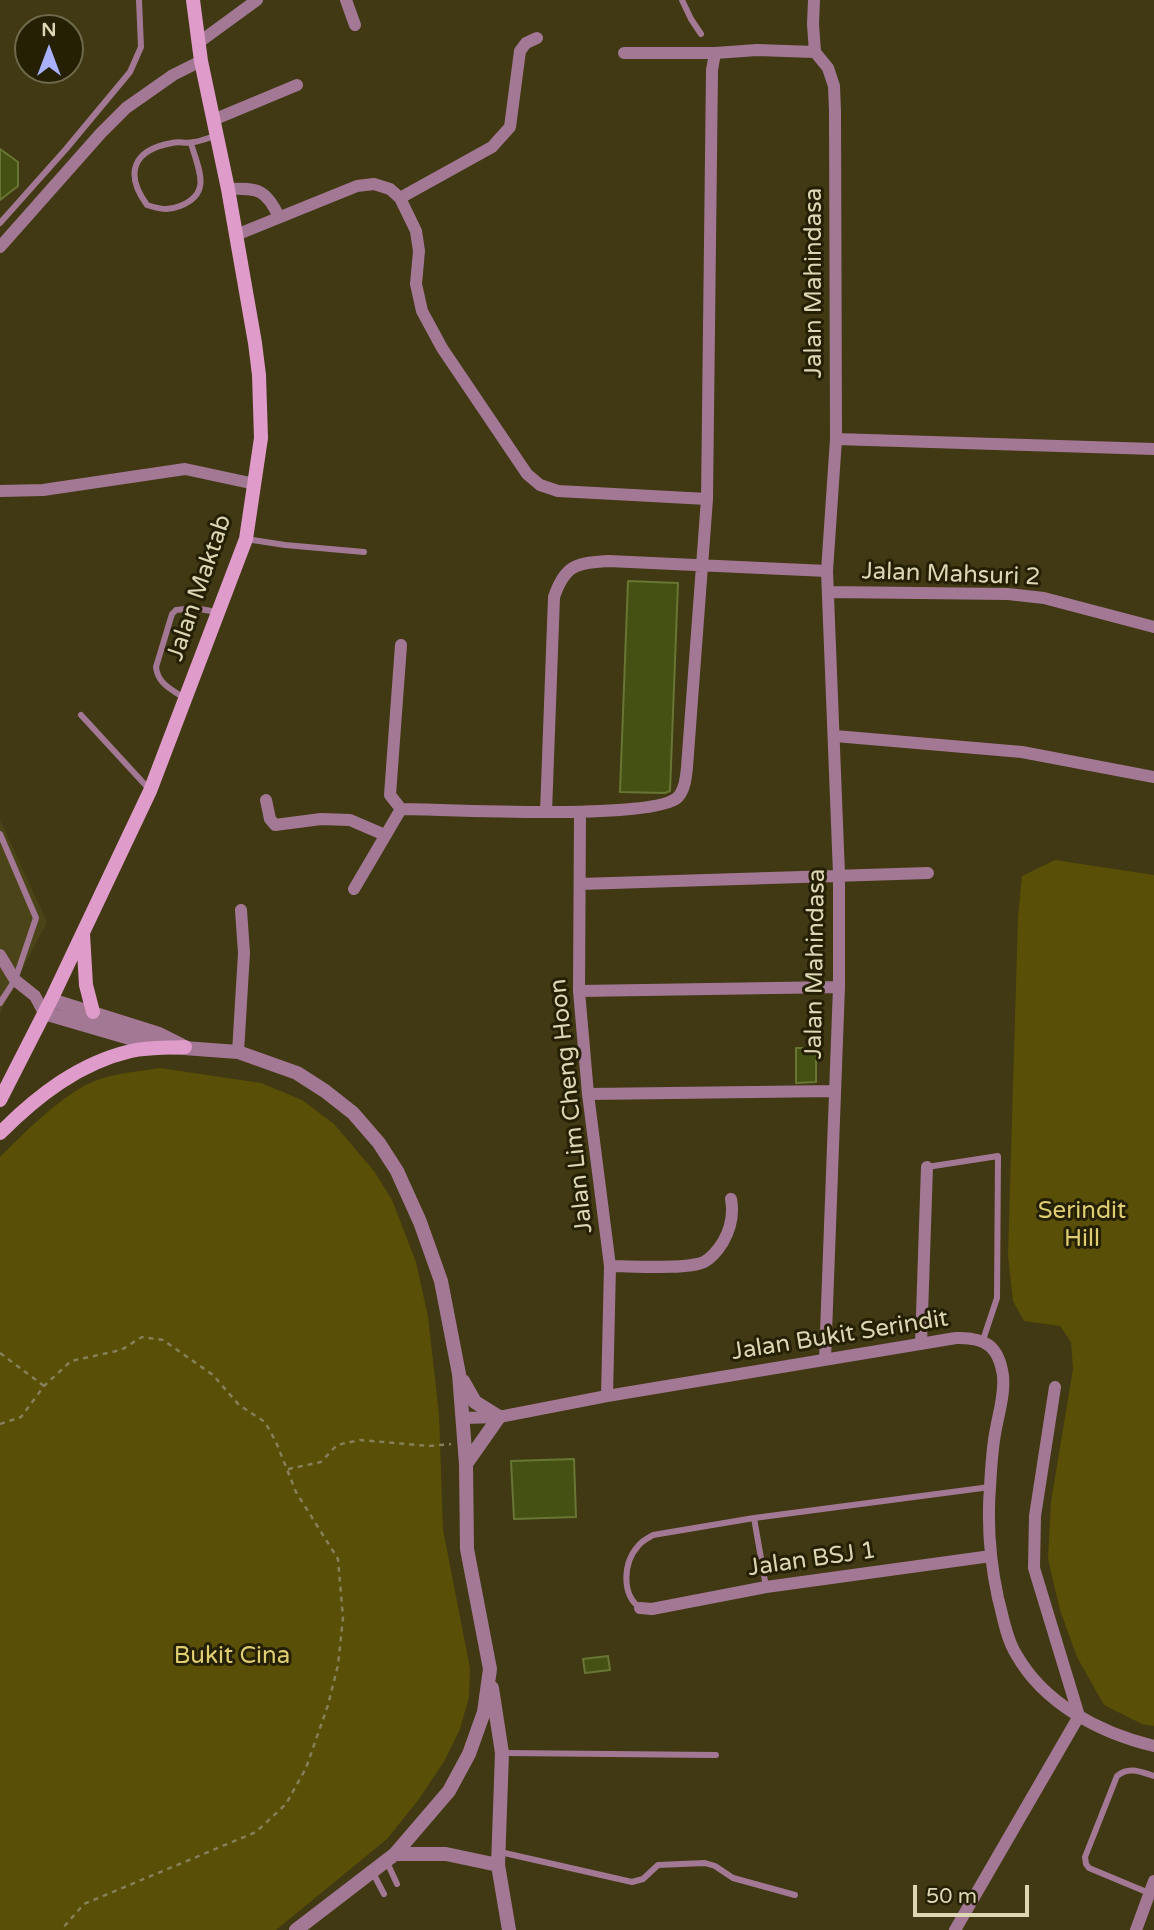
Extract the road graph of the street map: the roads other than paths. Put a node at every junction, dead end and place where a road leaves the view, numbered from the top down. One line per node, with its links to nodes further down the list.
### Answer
1 (139, 0): 21 (lane)
2 (193, 0): 10 (main road, Jalan Maktab)
3 (257, 0): 10 (street)
4 (346, 0): 7 (street)
5 (682, 0): 8 (lane)
6 (814, 0): 11 (street, Jalan Mahindasa)
7 (355, 25)
8 (701, 34)
9 (537, 38): 19 (street)
10 (198, 43): 14 (main road, Jalan Maktab)
11 (816, 52): 13 (street); 24 (street, Jalan Mahindasa)
12 (624, 53): 13 (street)
13 (715, 53): 28 (street)
14 (201, 61): 16 (main road, Jalan Maktab); 23 (street)
15 (297, 85): 16 (street)
16 (215, 128): 17 (lane); 18 (main road, Jalan Maktab)
17 (191, 143): 17 (lane)
18 (228, 189): 20 (street); 22 (main road, Jalan Maktab)
19 (400, 198): 20 (street); 28 (street)
20 (279, 217): 22 (street)
21 (0, 223)
22 (236, 234): 26 (main road, Jalan Maktab)
23 (0, 247)
24 (836, 439): 25 (street); 32 (street, Jalan Mahindasa)
25 (1154, 449)
26 (255, 484): 27 (street); 29 (main road, Jalan Maktab)
27 (0, 491)
28 (707, 499): 31 (street)
29 (246, 539): 30 (lane); 34 (main road, Jalan Maktab)
30 (364, 552)
31 (703, 563): 32 (street); 44 (street); 45 (street)
32 (827, 571): 33 (street, Jalan Mahindasa)
33 (828, 592): 35 (street, Jalan Mahsuri 2); 39 (street, Jalan Mahindasa)
34 (219, 612): 37 (main road, Jalan Maktab); 37 (lane)
35 (1154, 627)
36 (401, 645): 43 (street)
37 (186, 699): 41 (main road, Jalan Maktab)
38 (81, 715): 41 (lane)
39 (835, 736): 40 (street); 49 (street, Jalan Mahindasa)
40 (1154, 777)
41 (150, 791): 53 (main road, Jalan Maktab)
42 (266, 800): 47 (street)
43 (401, 809): 44 (street); 47 (street)
44 (546, 812): 45 (street)
45 (580, 812): 50 (street, Jalan Lim Cheng Hoon)
46 (0, 834): 55 (lane)
47 (385, 835): 51 (street)
48 (928, 873): 49 (street)
49 (839, 874): 50 (street); 56 (street, Jalan Mahindasa)
50 (580, 884): 57 (street, Jalan Lim Cheng Hoon)
51 (354, 889)
52 (241, 910): 62 (street)
53 (83, 929): 59 (main road, Jalan Maktab); 60 (main road)
54 (0, 955): 55 (street)
55 (15, 980): 58 (lane); 59 (street)
56 (839, 987): 57 (street); 63 (street, Jalan Mahindasa)
57 (579, 991): 64 (street, Jalan Lim Cheng Hoon)
58 (0, 1003)
59 (48, 1006): 60 (street); 61 (street); 65 (main road, Jalan Maktab)
60 (93, 1012): 61 (street)
61 (185, 1047): 62 (street); 66 (main road)
62 (238, 1052): 73 (street)
63 (835, 1091): 64 (street); 72 (street, Jalan Mahindasa)
64 (588, 1094): 69 (street, Jalan Lim Cheng Hoon)
65 (0, 1100)
66 (0, 1133)
67 (927, 1167): 70 (lane); 71 (street)
68 (731, 1199): 69 (street)
69 (610, 1266): 75 (street, Jalan Lim Cheng Hoon)
70 (983, 1340): 71 (street, Jalan Bukit Serindit); 79 (street, Jalan Bukit Serindit)
71 (921, 1343): 72 (street, Jalan Bukit Serindit)
72 (825, 1359): 75 (street, Jalan Bukit Serindit)
73 (459, 1374): 76 (street); 77 (street)
74 (1055, 1387): 85 (street)
75 (607, 1396): 76 (street, Jalan Bukit Serindit)
76 (499, 1417): 77 (street, Jalan Bukit Serindit); 78 (street)
77 (463, 1418): 78 (street)
78 (466, 1464): 84 (street)
79 (990, 1487): 80 (lane); 81 (street, Jalan Bukit Serindit)
80 (754, 1518): 82 (lane); 83 (lane)
81 (991, 1556): 82 (street, Jalan BSJ 1); 85 (street, Jalan Bukit Serindit)
82 (765, 1587): 83 (street, Jalan BSJ 1)
83 (640, 1608)
84 (489, 1669): 87 (street); 90 (street)
85 (1079, 1716): 86 (street, Jalan Bukit Serindit); 97 (street)
86 (1154, 1746)
87 (502, 1753): 88 (lane); 91 (street)
88 (716, 1755)
89 (1154, 1776): 94 (lane)
90 (391, 1857): 91 (street); 92 (street); 93 (lane)
91 (498, 1858): 96 (lane); 99 (street)
92 (372, 1871): 95 (lane); 98 (street)
93 (397, 1884)
94 (1152, 1887): 100 (street)
95 (384, 1895)
96 (795, 1895)
97 (958, 1929)
98 (296, 1930)
99 (509, 1930)
100 (1136, 1930)

